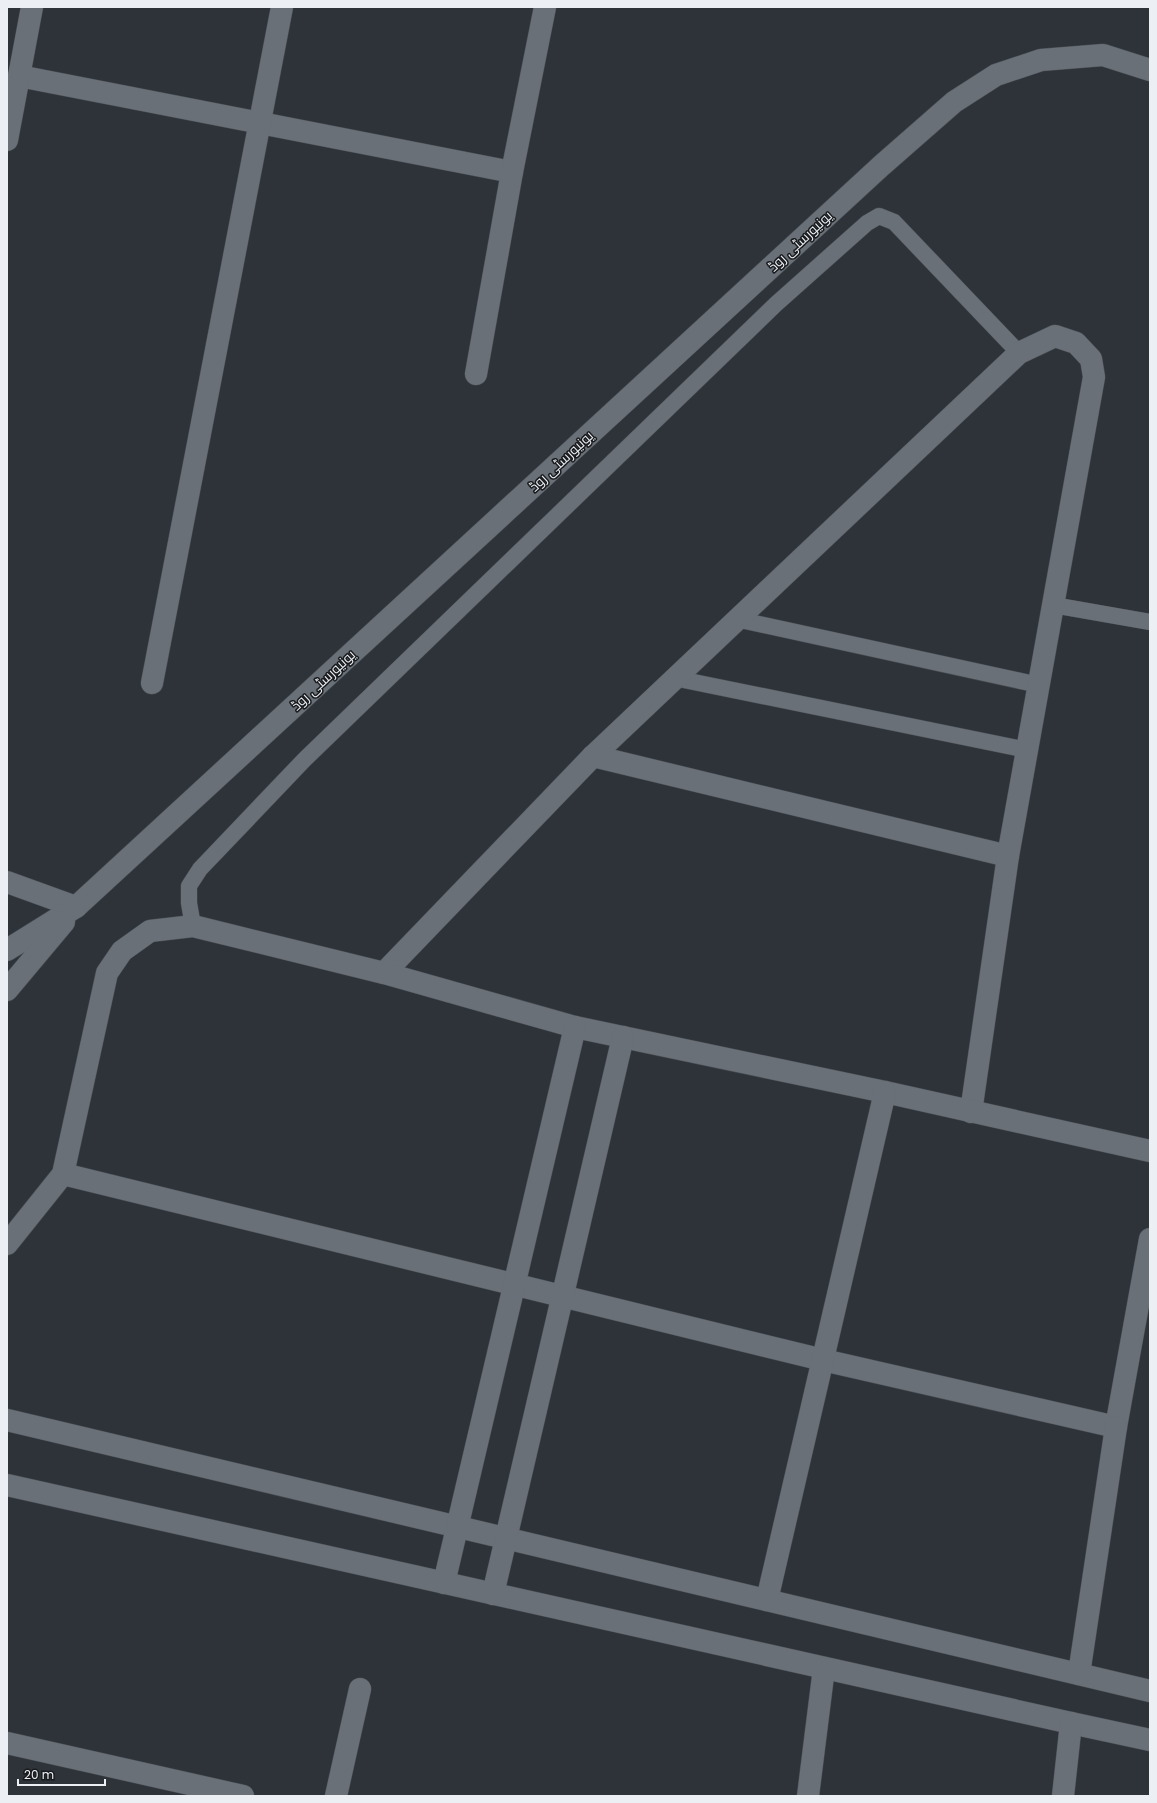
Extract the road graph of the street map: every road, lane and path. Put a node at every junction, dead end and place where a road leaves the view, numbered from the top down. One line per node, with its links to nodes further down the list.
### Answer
1 (32, 7): 5 (street)
2 (282, 7): 6 (street)
3 (545, 7): 8 (street)
4 (1150, 70): 21 (street, یونیورسٹی روڈ)
5 (19, 76): 6 (street); 7 (street)
6 (260, 123): 8 (street); 15 (street)
7 (7, 140)
8 (512, 172): 10 (street)
9 (1019, 353): 11 (street); 12 (street); 22 (lane)
10 (476, 374)
11 (1053, 605): 13 (lane); 16 (street)
12 (736, 619): 14 (street); 16 (lane)
13 (1150, 622)
14 (674, 678): 17 (lane); 18 (street)
15 (152, 683)
16 (1039, 685): 17 (street)
17 (1028, 750): 19 (street)
18 (593, 756): 19 (street); 24 (street)
19 (1008, 856): 29 (street)
20 (7, 882): 21 (street)
21 (76, 907): 23 (street, یونیورسٹی روڈ); 25 (street)
22 (192, 926): 24 (street); 31 (street)
23 (7, 950)
24 (384, 973): 26 (street)
25 (7, 990)
26 (575, 1027): 27 (street); 34 (street)
27 (624, 1037): 28 (street); 35 (street)
28 (885, 1092): 29 (street); 36 (street)
29 (971, 1112): 30 (street)
30 (1150, 1151)
31 (63, 1174): 33 (street); 34 (street)
32 (1150, 1239): 38 (street)
33 (7, 1244)
34 (514, 1285): 35 (street); 40 (street)
35 (561, 1297): 36 (street); 41 (street)
36 (823, 1360): 38 (street); 44 (street)
37 (7, 1420): 40 (street)
38 (1116, 1426): 46 (street)
39 (7, 1485): 42 (street)
40 (457, 1527): 41 (street); 42 (street)
41 (506, 1538): 43 (street); 44 (street)
42 (444, 1583): 43 (street)
43 (493, 1594): 45 (street)
44 (766, 1600): 46 (street)
45 (824, 1668): 49 (street); 54 (street)
46 (1079, 1674): 48 (street)
47 (360, 1688): 53 (street)
48 (1150, 1691)
49 (1071, 1723): 50 (street); 55 (street)
50 (1150, 1740)
51 (7, 1743): 52 (street)
52 (243, 1796)
53 (336, 1796)
54 (808, 1796)
55 (1063, 1796)

